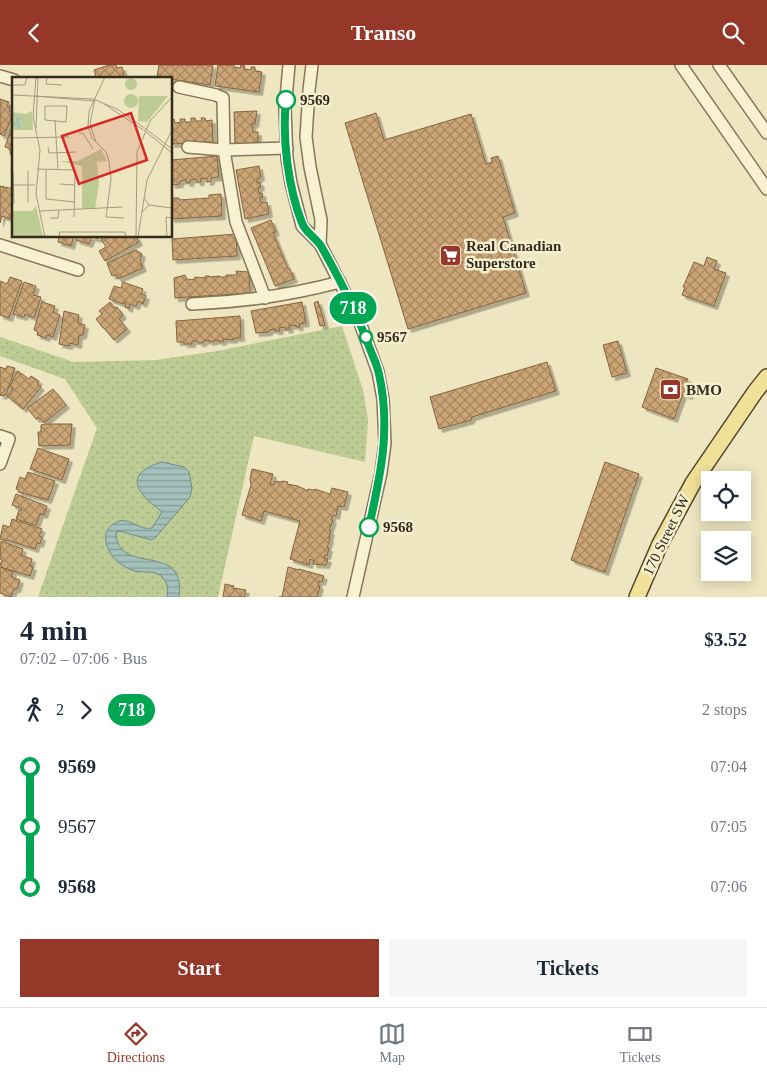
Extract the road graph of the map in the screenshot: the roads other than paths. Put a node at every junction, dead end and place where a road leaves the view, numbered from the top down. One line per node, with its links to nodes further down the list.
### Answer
1 (289, 65): 10 (street)
2 (312, 65): 13 (street)
3 (680, 65): 12 (street)
4 (719, 65): 8 (street)
5 (0, 76): 6 (street)
6 (12, 80)
7 (179, 87): 11 (street)
8 (767, 133)
9 (188, 147): 11 (street)
10 (287, 148): 11 (street); 13 (street)
11 (224, 150): 17 (street)
12 (767, 189)
13 (320, 244): 16 (street)
14 (0, 245): 15 (street)
15 (78, 270)
16 (340, 282): 17 (street); 22 (street)
17 (265, 298): 18 (street)
18 (192, 304)
19 (767, 377): 23 (main road, 170 Street SW)
20 (0, 436): 21 (street)
21 (0, 464)
22 (353, 597)
23 (637, 597)

